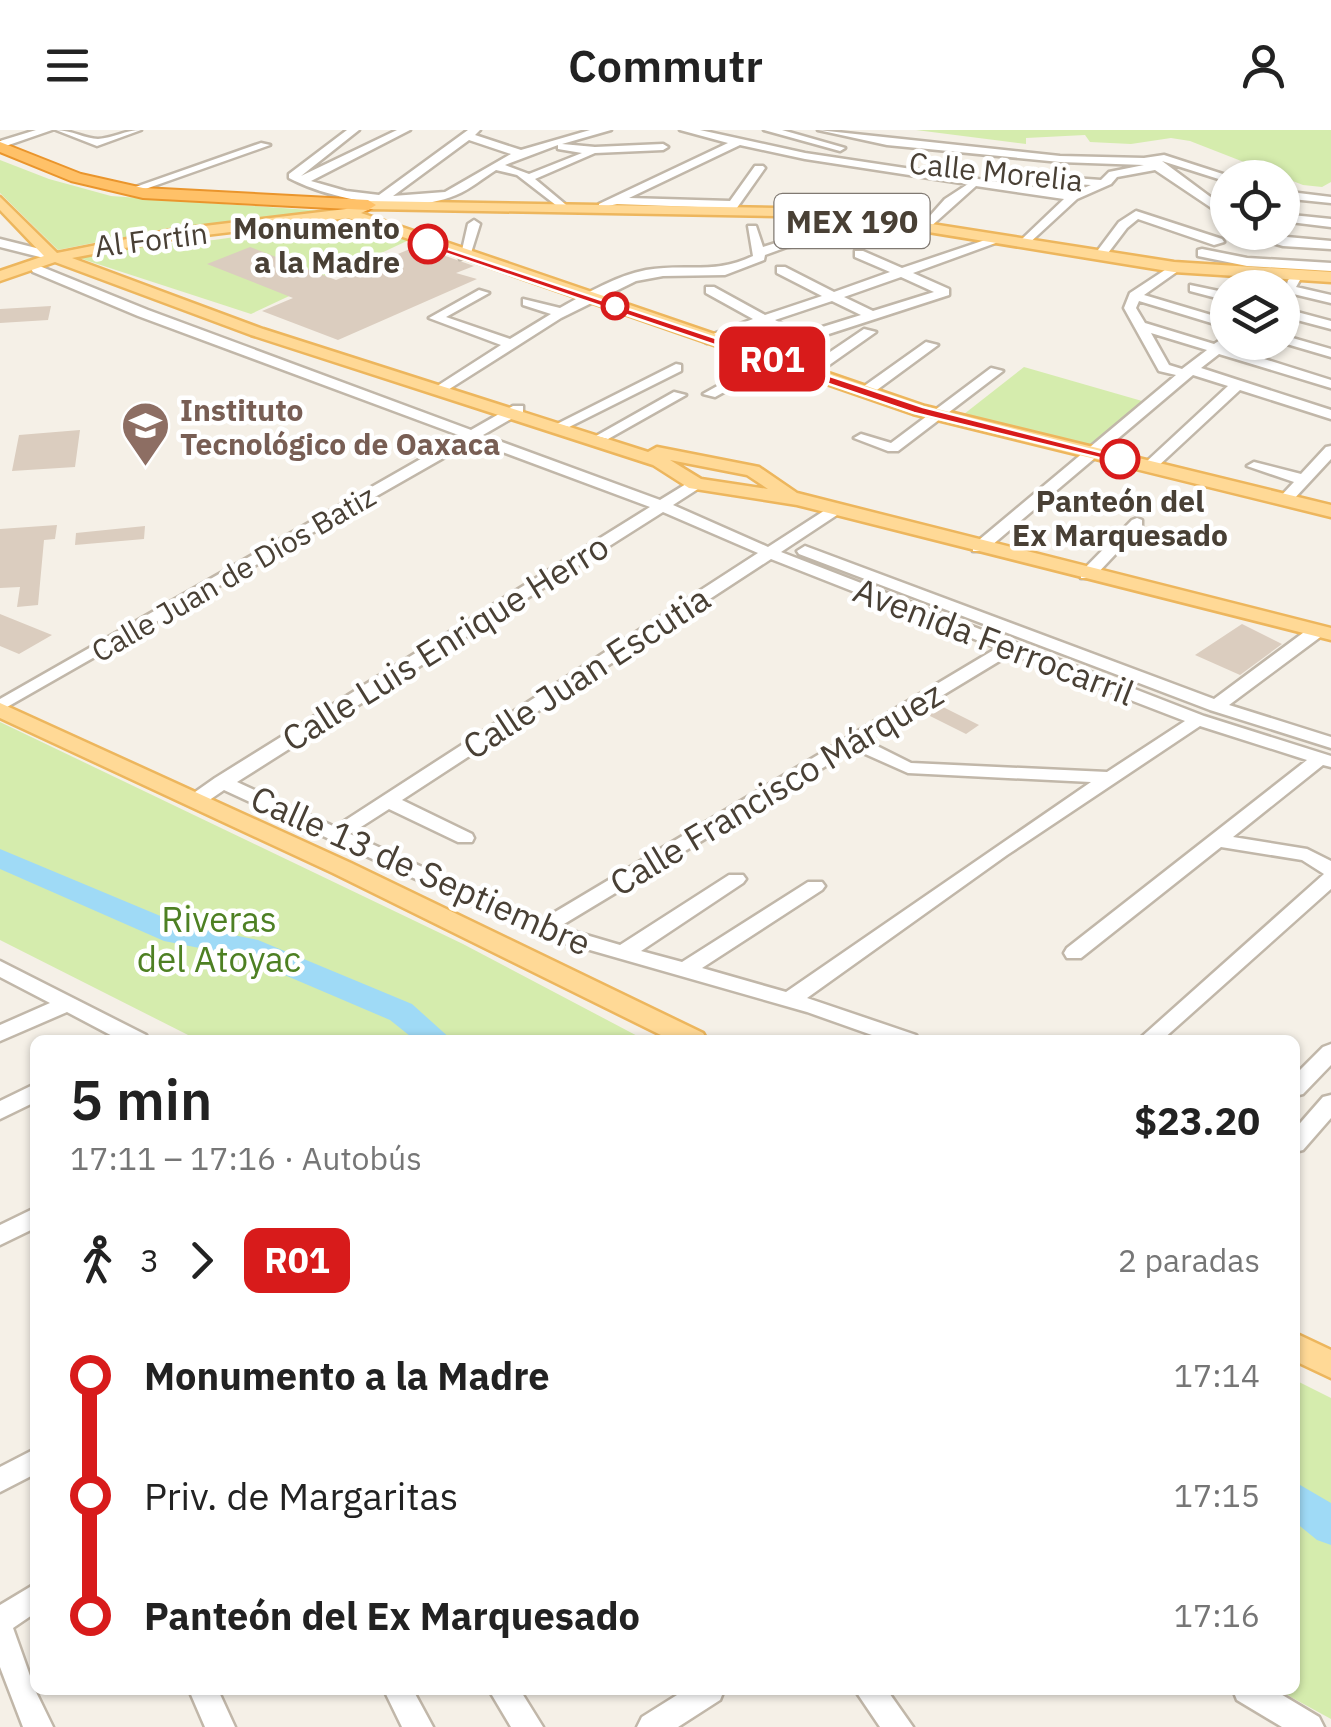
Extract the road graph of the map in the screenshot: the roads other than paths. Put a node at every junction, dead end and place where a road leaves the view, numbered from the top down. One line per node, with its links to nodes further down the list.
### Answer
1 (47, 130): 16 (street)
2 (61, 130): 3 (street)
3 (136, 130)
4 (354, 130): 28 (street)
5 (405, 130): 28 (street)
6 (552, 130): 12 (street)
7 (606, 130): 12 (street)
8 (684, 130): 13 (street)
9 (769, 130): 29 (street, Calle Morelia)
10 (823, 130): 22 (street)
11 (470, 133): 20 (street); 40 (street)
12 (576, 138): 14 (street)
13 (738, 142): 32 (street); 38 (street)
14 (556, 144): 18 (street); 20 (street)
15 (1064, 145): 22 (street)
16 (0, 146): 31 (highway, MEX 190)
17 (265, 146): 31 (street)
18 (596, 148): 19 (street); 27 (street)
19 (663, 148)
20 (521, 154): 24 (street)
21 (0, 158): 40 (highway, MEX 190)
22 (1060, 159): 23 (street)
23 (1152, 163): 26 (street); 29 (street); 37 (street)
24 (495, 166): 27 (street); 40 (street)
25 (759, 168): 41 (street)
26 (1210, 173)
27 (527, 178): 39 (street)
28 (301, 180): 40 (street)
29 (1107, 182): 32 (street)
30 (971, 187): 44 (street)
31 (130, 191): 40 (highway, MEX 190)
32 (1073, 197): 51 (street)
33 (1300, 197): 35 (street)
34 (875, 200): 42 (street)
35 (1331, 200)
36 (0, 202): 60 (main road)
37 (1210, 203)
38 (608, 204): 39 (main road, MEX 190); 41 (main road, MEX 190)
39 (561, 206): 40 (main road, MEX 190)
40 (361, 207): 50 (main road, MEX 190); 59 (main road); 60 (main road, Al Fortín / MEX 190)
41 (732, 208): 42 (main road, MEX 190)
42 (862, 214): 44 (main road, MEX 190)
43 (1300, 219): 45 (street)
44 (930, 223): 51 (main road, MEX 190)
45 (1331, 223)
46 (474, 224): 59 (street)
47 (752, 228): 56 (street)
48 (873, 234): 56 (street)
49 (1210, 239): 58 (street)
50 (995, 242): 64 (main road, MEX 190); 65 (street)
51 (1026, 242): 58 (main road, MEX 190)
52 (0, 243): 61 (street, Avenida Ferrocarril)
53 (1300, 243): 54 (street)
54 (1331, 246)
55 (1210, 248): 62 (street)
56 (758, 252): 69 (street)
57 (859, 254): 65 (street)
58 (1101, 254): 67 (main road, MEX 190)
59 (464, 256): 79 (main road)
60 (57, 257): 61 (main road, MEX 190); 78 (main road)
61 (32, 262): 68 (main road, MEX 190); 82 (street, Avenida Ferrocarril)
62 (1331, 267)
63 (782, 270): 76 (street)
64 (1172, 271): 66 (main road, MEX 190); 77 (street)
65 (900, 272): 76 (street); 84 (street)
66 (1210, 277)
67 (1331, 279): 71 (main road, MEX 190)
68 (0, 280)
69 (709, 283): 70 (street); 79 (street); 86 (street)
70 (682, 285)
71 (1300, 286)
72 (1194, 288): 74 (street)
73 (1300, 291): 80 (street)
74 (1210, 292)
75 (482, 294): 94 (street)
76 (829, 296): 84 (street); 86 (street)
77 (1134, 296): 87 (street); 89 (street)
78 (174, 298): 82 (street); 108 (main road)
79 (590, 298): 83 (street); 91 (main road)
80 (1331, 299)
81 (528, 302): 83 (street)
82 (143, 312): 116 (street, Avenida Ferrocarril)
83 (564, 314): 94 (street)
84 (868, 314): 92 (street)
85 (1300, 317): 88 (street)
86 (762, 318): 91 (street); 92 (street)
87 (1210, 319)
88 (1331, 325)
89 (1140, 326): 96 (street); 104 (street)
90 (869, 332): 105 (street)
91 (707, 339): 97 (main road)
92 (799, 339): 97 (street)
93 (1300, 344): 99 (street)
94 (514, 345): 108 (street)
95 (932, 346): 109 (street)
96 (1210, 349)
97 (750, 350): 100 (main road)
98 (1210, 353): 104 (street)
99 (1331, 353)
100 (773, 359): 105 (main road); 110 (street)
101 (1248, 360): 106 (street)
102 (676, 368): 115 (street)
103 (996, 371): 114 (street)
104 (1186, 371): 107 (street); 120 (street)
105 (810, 372): 109 (main road)
106 (1331, 384)
107 (1236, 386): 113 (street); 122 (street)
108 (442, 388): 112 (main road)
109 (865, 392): 114 (main road)
110 (710, 394)
111 (679, 395): 117 (street)
112 (514, 411): 115 (main road); 116 (street, Calle Juan de Dios Batiz); 121 (main road)
113 (1331, 415)
114 (937, 416): 118 (street); 120 (main road)
115 (564, 424): 117 (main road)
116 (474, 434): 128 (street, Avenida Ferrocarril); 139 (street, Calle Juan de Dios Batiz)
117 (604, 436): 121 (main road)
118 (861, 438)
119 (1331, 450): 124 (street)
120 (1092, 454): 122 (main road); 132 (street)
121 (674, 462): 125 (main road); 127 (main road)
122 (1151, 465): 126 (main road)
123 (1254, 466): 124 (street)
124 (1304, 480): 126 (street)
125 (696, 484): 127 (main road); 128 (street, Calle Luis Enrique Herro)
126 (1287, 498): 130 (main road)
127 (797, 499): 129 (main road)
128 (662, 506): 134 (street, Avenida Ferrocarril); 144 (street, Calle Luis Enrique Herro)
129 (835, 510): 132 (main road); 134 (street, Calle Juan Escutia)
130 (1331, 511)
131 (1137, 523): 135 (street)
132 (979, 548): 135 (main road)
133 (805, 550): 138 (street)
134 (769, 552): 137 (street, Avenida Ferrocarril); 146 (street, Calle Juan Escutia)
135 (1086, 574): 136 (main road)
136 (1324, 632): 138 (street)
137 (1012, 647): 140 (street, Avenida Ferrocarril); 141 (street, Calle Francisco Márquez)
138 (1216, 706): 142 (street)
139 (0, 708): 145 (main road)
140 (1198, 720): 142 (street, Avenida Ferrocarril); 143 (street)
141 (854, 742): 143 (street); 154 (street, Calle Francisco Márquez)
142 (1327, 754): 149 (street)
143 (1111, 778): 159 (street)
144 (221, 782): 145 (street, Calle Luis Enrique Herro); 147 (street, Calle 13 de Septiembre)
145 (194, 801): 163 (main road)
146 (388, 801): 147 (street, Calle Juan Escutia); 148 (street)
147 (336, 835): 154 (street, Calle 13 de Septiembre)
148 (465, 838)
149 (1221, 842): 150 (street); 156 (street)
150 (1331, 870)
151 (1331, 878): 165 (street)
152 (736, 880): 155 (street)
153 (814, 886): 158 (street)
154 (541, 929): 155 (street, Calle 13 de Septiembre)
155 (621, 954): 158 (street, Calle 13 de Septiembre)
156 (1074, 954)
157 (0, 968): 160 (street)
158 (683, 970): 159 (street, Calle 13 de Septiembre)
159 (788, 1000): 164 (street, Calle 13 de Septiembre)
160 (68, 1003): 161 (street); 162 (street)
161 (0, 1034)
162 (126, 1035)
163 (684, 1035)
164 (893, 1035)
165 (1155, 1035)
166 (1331, 1052): 167 (street)
167 (1300, 1083)
168 (30, 1095): 170 (street)
169 (1331, 1103): 171 (street)
170 (0, 1111)
171 (1300, 1138)
172 (30, 1220): 173 (street)
173 (0, 1236)
174 (1300, 1348): 175 (main road)
175 (1331, 1364)
176 (30, 1463): 177 (street)
177 (0, 1481)
178 (30, 1600): 179 (street)
179 (0, 1620)
180 (0, 1631): 181 (street)
181 (10, 1680): 188 (street)
182 (205, 1695): 189 (street)
183 (401, 1695): 190 (street)
184 (507, 1695): 191 (street)
185 (702, 1695): 192 (street)
186 (874, 1695): 193 (street)
187 (1255, 1695): 194 (street)
188 (38, 1727)
189 (220, 1727)
190 (418, 1727)
191 (528, 1727)
192 (652, 1727)
193 (898, 1727)
194 (1309, 1727)

